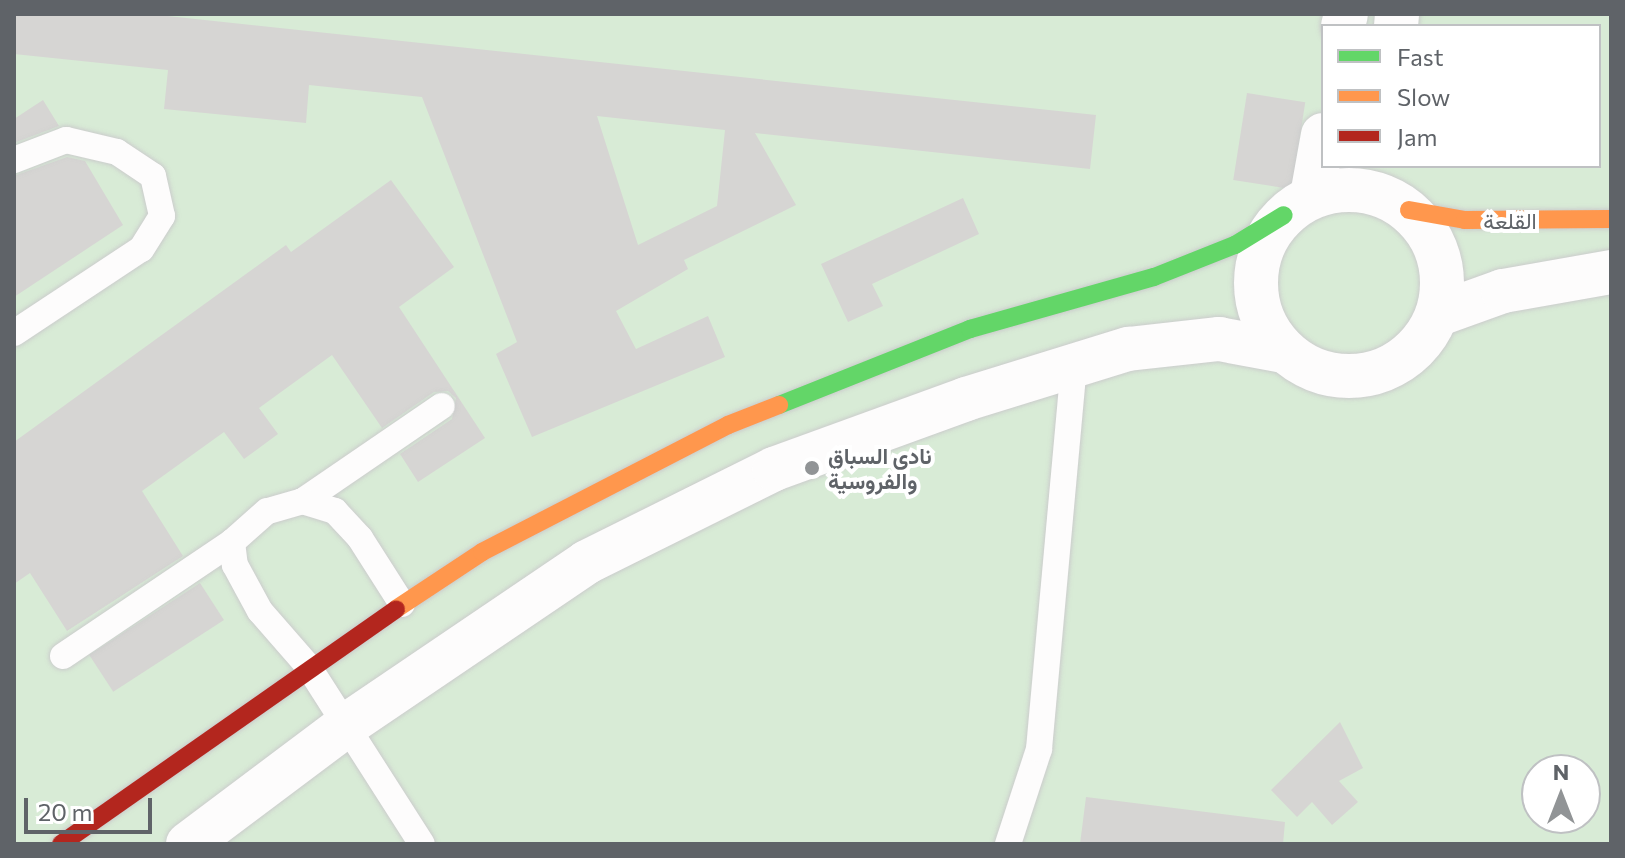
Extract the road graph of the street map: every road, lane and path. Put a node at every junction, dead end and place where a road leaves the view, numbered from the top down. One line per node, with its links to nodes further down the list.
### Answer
1 (1321, 141): 4 (street)
2 (14, 160): 8 (lane)
3 (1390, 190): 4 (street); 5 (street, القلعة); 7 (street)
4 (1298, 206): 9 (street); 14 (street)
5 (1611, 219)
6 (1611, 272): 7 (street)
7 (1439, 314): 9 (street)
8 (14, 333)
9 (1283, 351): 10 (street)
10 (1074, 367): 17 (street); 21 (lane)
11 (442, 406): 12 (lane)
12 (303, 501): 13 (lane); 14 (lane)
13 (232, 542): 15 (lane); 16 (lane)
14 (402, 604): 16 (street)
15 (63, 656)
16 (308, 666): 17 (lane); 18 (street)
17 (345, 726): 19 (street); 20 (lane)
18 (61, 844)
19 (188, 844)
20 (422, 844)
21 (1008, 844)

